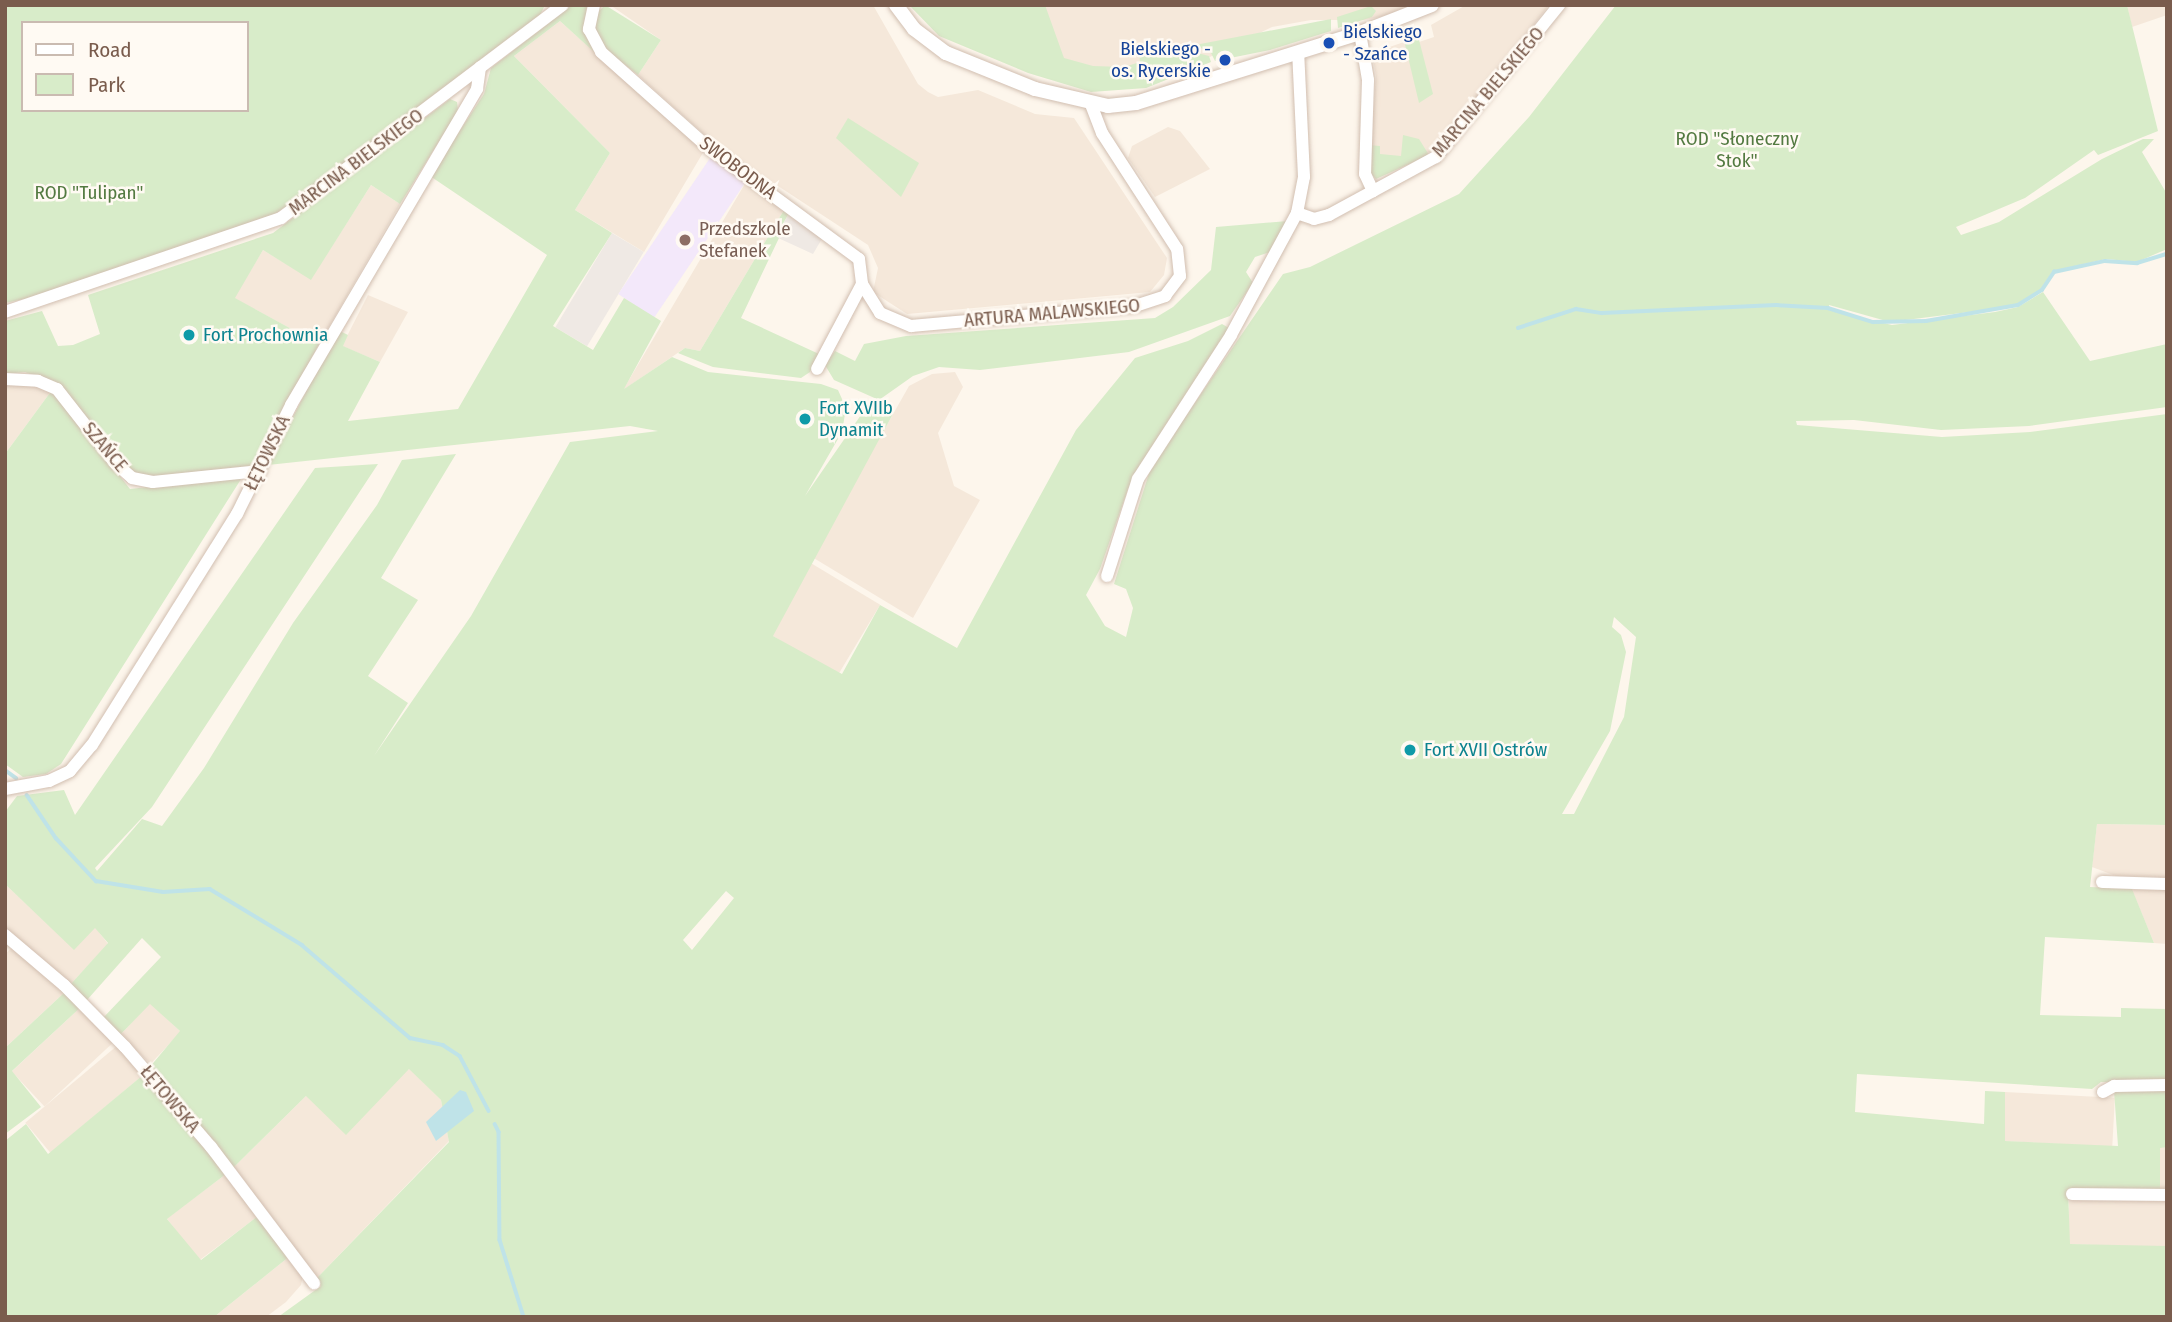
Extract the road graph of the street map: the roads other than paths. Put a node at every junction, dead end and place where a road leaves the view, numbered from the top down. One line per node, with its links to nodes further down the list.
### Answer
1 (563, 5): 8 (street, MARCINA BIELSKIEGO)
2 (594, 5): 12 (street, SWOBODNA)
3 (896, 5): 9 (street)
4 (1432, 5): 6 (street)
5 (1559, 5): 10 (street, MARCINA BIELSKIEGO)
6 (1360, 33): 7 (street); 10 (street)
7 (1298, 51): 9 (street); 11 (street)
8 (481, 67): 13 (street, MARCINA BIELSKIEGO); 16 (street, ŁĘTOWSKA)
9 (1091, 105): 12 (street, ARTURA MALAWSKIEGO)
10 (1373, 191): 11 (street, MARCINA BIELSKIEGO)
11 (1297, 213): 17 (street)
12 (862, 285): 14 (street)
13 (5, 312)
14 (817, 369)
15 (5, 379): 16 (street, SZAŃCE)
16 (260, 471): 18 (street, ŁĘTOWSKA)
17 (1107, 576)
18 (5, 789)
19 (2102, 882): 20 (street)
20 (2167, 884)
21 (5, 934): 26 (street, ŁĘTOWSKA)
22 (2167, 1085): 23 (street)
23 (2103, 1092)
24 (2072, 1194): 25 (street)
25 (2167, 1195)
26 (314, 1283)

